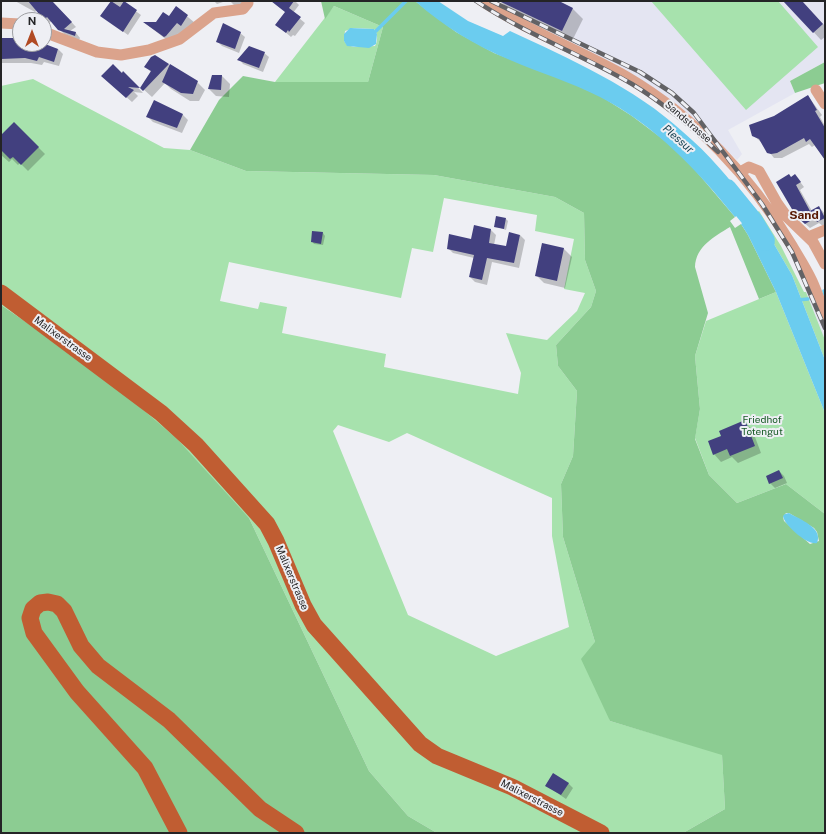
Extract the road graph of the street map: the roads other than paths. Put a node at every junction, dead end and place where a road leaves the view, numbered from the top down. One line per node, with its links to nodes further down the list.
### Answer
1 (482, 1): 8 (street, Sandstrasse)
2 (248, 3): 5 (street)
3 (1, 23): 4 (street)
4 (12, 24)
5 (52, 35)
6 (816, 90): 7 (street)
7 (825, 104)
8 (740, 172): 10 (street); 13 (street, Sandstrasse)
9 (825, 230): 10 (street)
10 (808, 237): 11 (street)
11 (825, 264)
12 (1, 293): 16 (main road, Malixerstrasse)
13 (825, 315)
14 (179, 833): 15 (main road)
15 (296, 833)
16 (601, 833)

